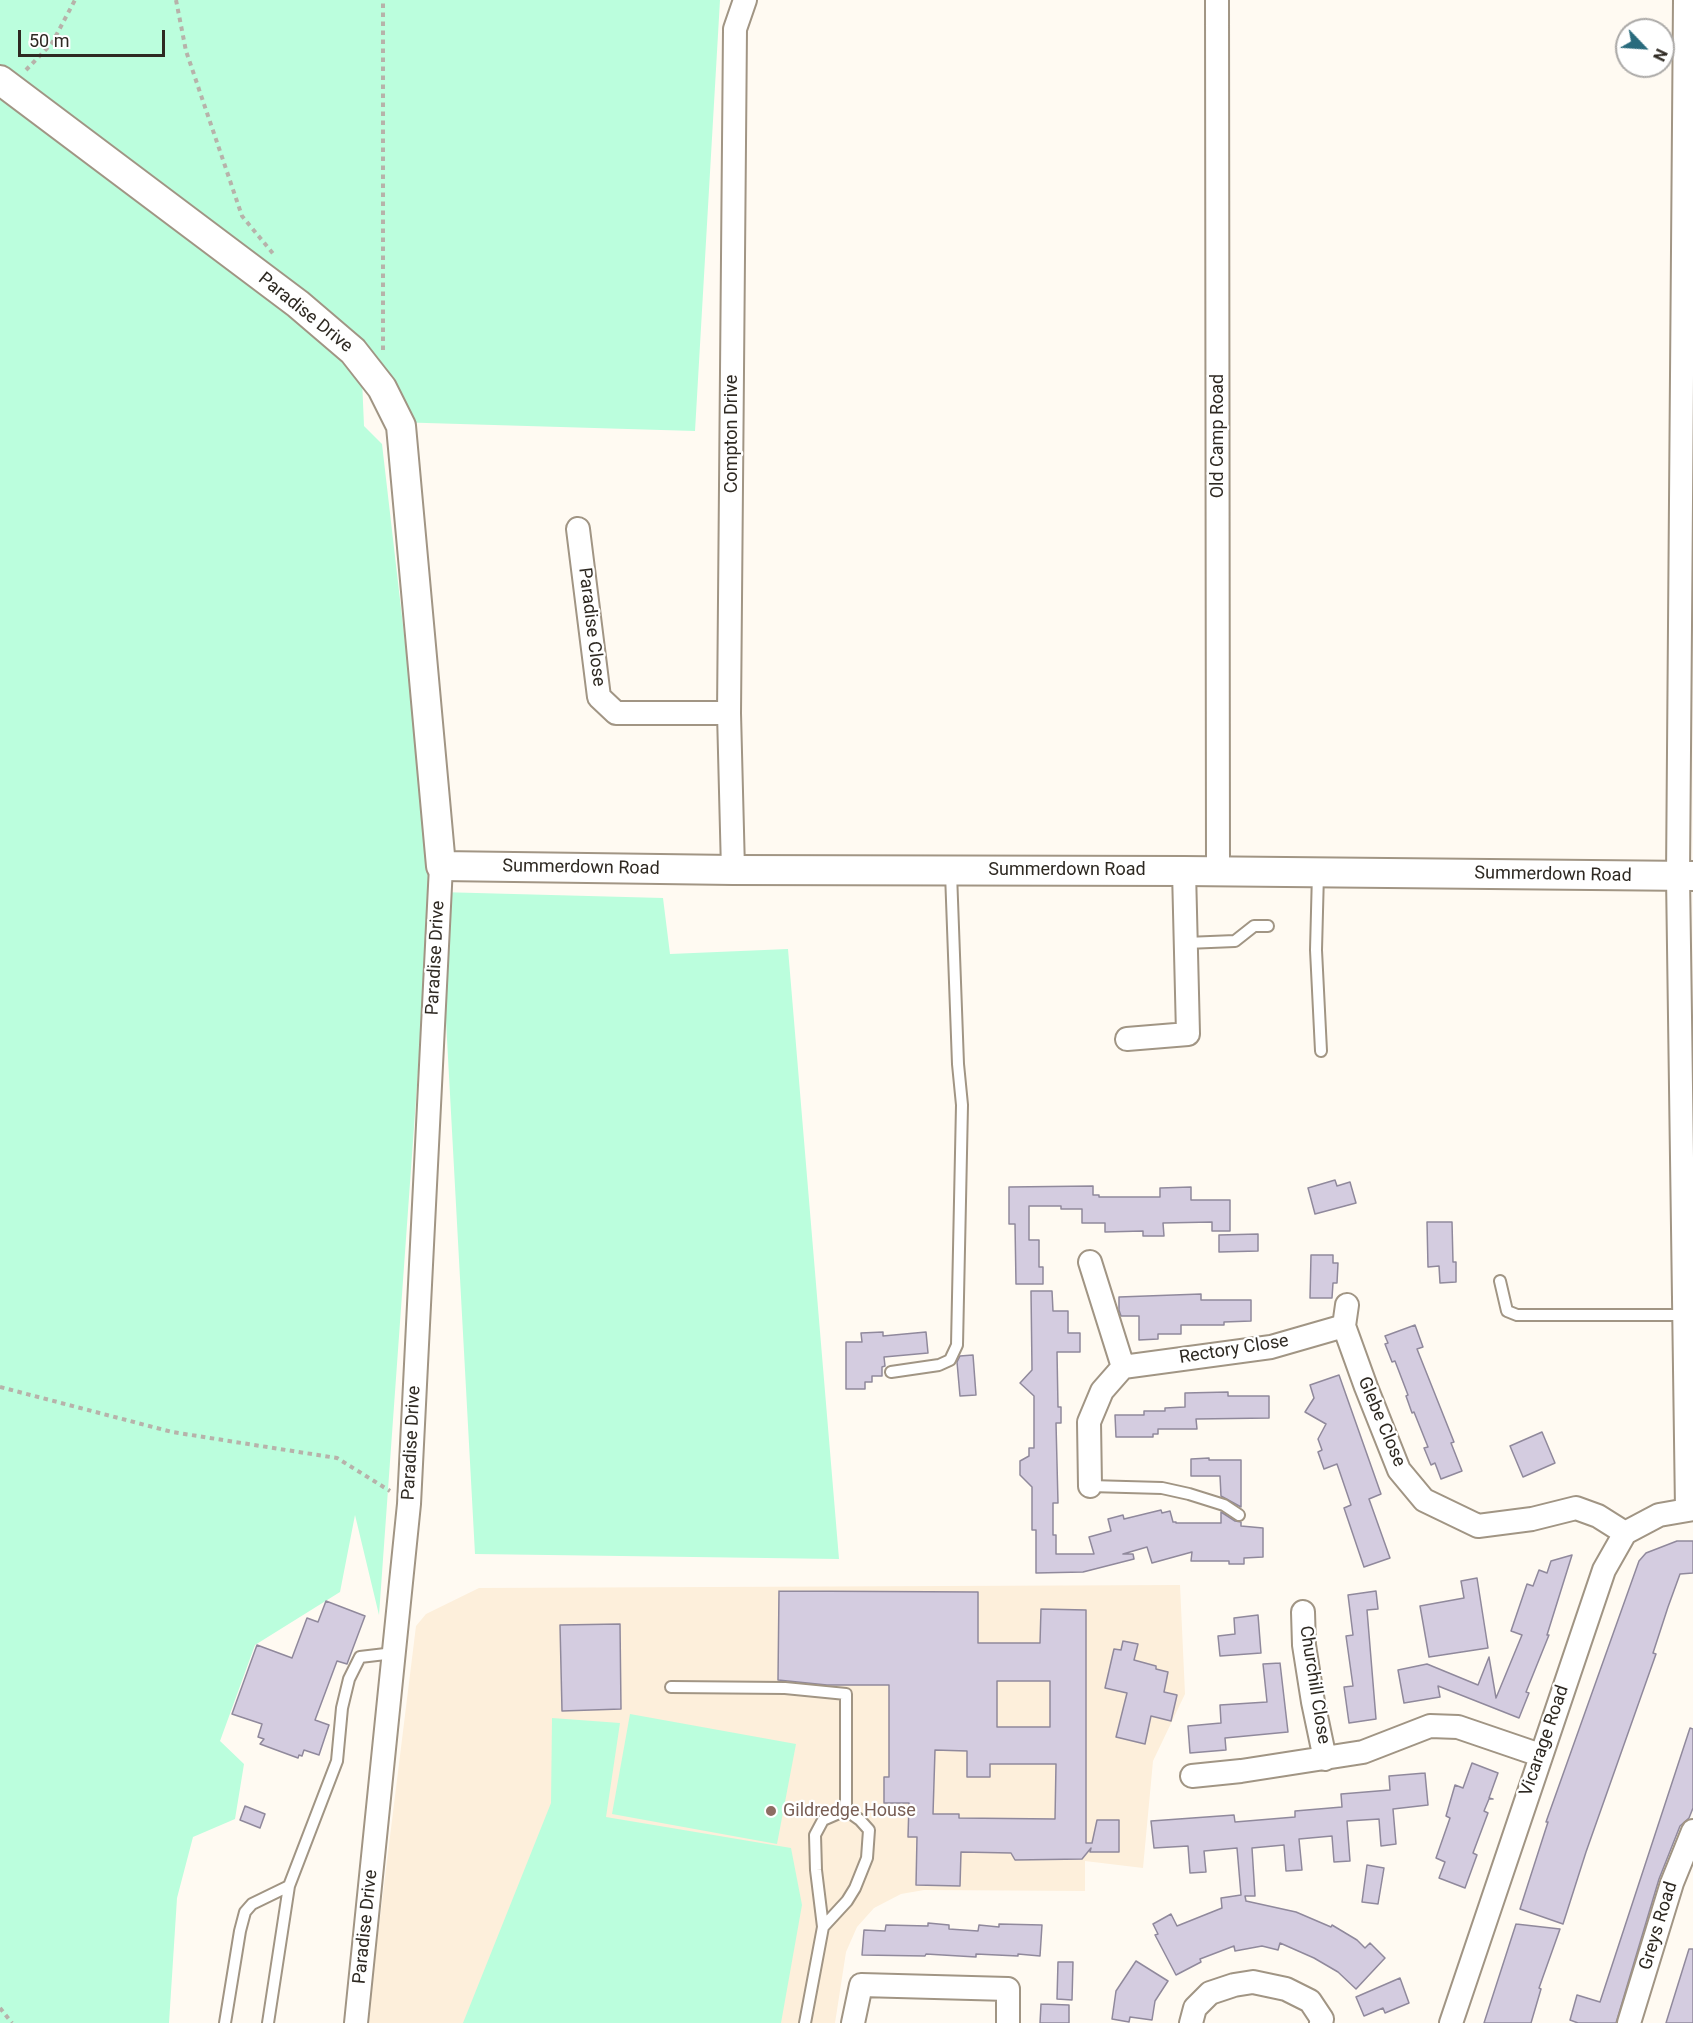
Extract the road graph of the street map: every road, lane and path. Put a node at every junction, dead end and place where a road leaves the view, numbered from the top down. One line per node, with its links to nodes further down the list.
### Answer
1 (75, 0): 7 (path)
2 (176, 0): 8 (path)
3 (383, 0): 9 (path)
4 (745, 0): 11 (street, Compton Drive)
5 (1217, 0): 16 (street, Old Camp Road)
6 (1685, 0): 18 (street)
7 (4, 84): 8 (street, Paradise Drive)
8 (288, 296): 9 (street, Paradise Drive)
9 (382, 388): 12 (street, Paradise Drive)
10 (578, 529): 11 (street, Paradise Close)
11 (729, 713): 13 (street, Compton Drive)
12 (441, 866): 13 (street, Summerdown Road); 31 (street, Paradise Drive)
13 (734, 870): 14 (street, Summerdown Road)
14 (951, 870): 15 (street, Summerdown Road); 28 (lane)
15 (1184, 871): 16 (street, Summerdown Road); 20 (street)
16 (1218, 872): 17 (street, Summerdown Road)
17 (1318, 873): 18 (street, Summerdown Road); 22 (lane)
18 (1685, 876): 26 (street)
19 (1268, 926): 20 (lane)
20 (1186, 943): 21 (street)
21 (1127, 1039)
22 (1321, 1051)
23 (1090, 1262): 27 (street)
24 (1500, 1281): 26 (lane)
25 (1346, 1315): 27 (street, Rectory Close); 34 (street, Glebe Close)
26 (1684, 1315): 32 (street)
27 (1123, 1367): 30 (street)
28 (891, 1372)
29 (0, 1388): 31 (path)
30 (1090, 1486): 33 (lane)
31 (409, 1504): 36 (street, Paradise Drive)
32 (1690, 1509): 34 (street)
33 (1239, 1515)
34 (1625, 1533): 38 (street, Vicarage Road)
35 (1303, 1612): 39 (street, Churchill Close)
36 (395, 1653): 43 (lane); 49 (street, Paradise Drive)
37 (671, 1687): 41 (lane)
38 (1540, 1755): 39 (street, Churchill Close); 55 (street, Vicarage Road)
39 (1325, 1759): 40 (street, Churchill Close)
40 (1192, 1776)
41 (846, 1810): 44 (lane); 44 (lane)
42 (1693, 1831): 56 (street, Greys Road)
43 (289, 1886): 47 (lane); 48 (lane)
44 (823, 1927): 50 (lane)
45 (0, 2008): 46 (path)
46 (12, 2023)
47 (225, 2023)
48 (268, 2023)
49 (356, 2023)
50 (805, 2023)
51 (853, 2023): 52 (street)
52 (1008, 2023)
53 (1191, 2023): 54 (street)
54 (1322, 2023)
55 (1451, 2023)
56 (1629, 2023)

